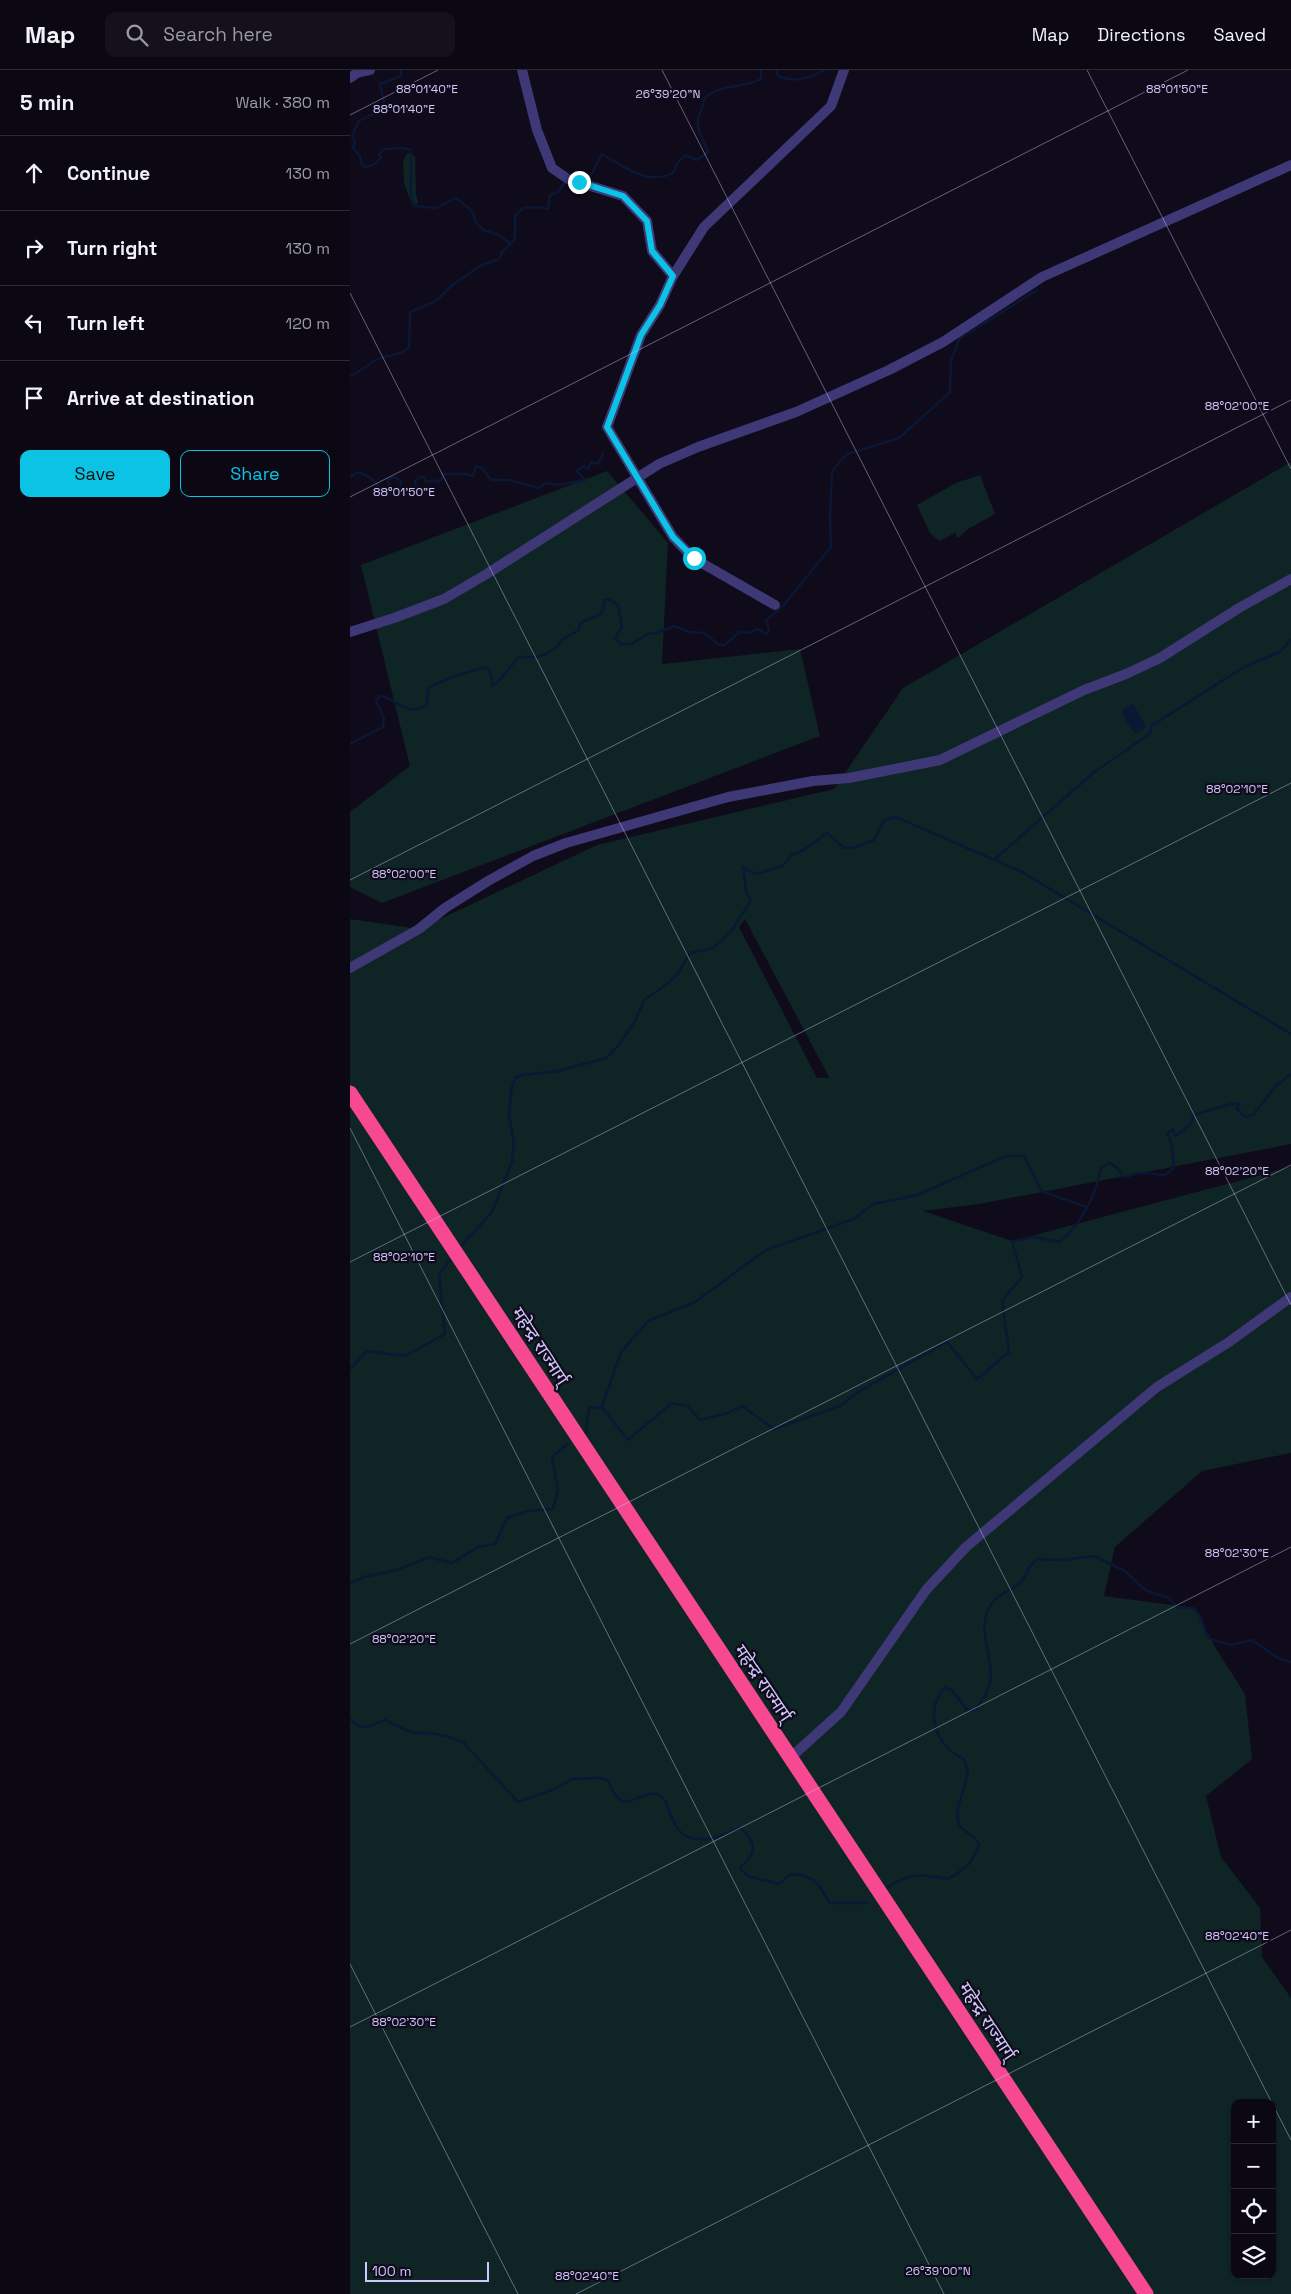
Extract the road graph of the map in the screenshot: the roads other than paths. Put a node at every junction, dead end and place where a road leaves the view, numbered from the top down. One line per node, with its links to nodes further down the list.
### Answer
1 (370, 70): 4 (street)
2 (522, 70): 6 (street)
3 (844, 70): 6 (street)
4 (350, 78)
5 (1291, 164): 7 (street)
6 (673, 276): 7 (street)
7 (637, 477): 9 (street); 10 (street)
8 (1291, 579): 11 (street)
9 (776, 605)
10 (350, 632)
11 (350, 968)
12 (350, 1093): 14 (highway, महेन्द्र राज्मार्ग्)
13 (1291, 1297): 14 (street)
14 (790, 1758): 15 (highway, महेन्द्र राज्मार्ग्)
15 (1146, 2294)

